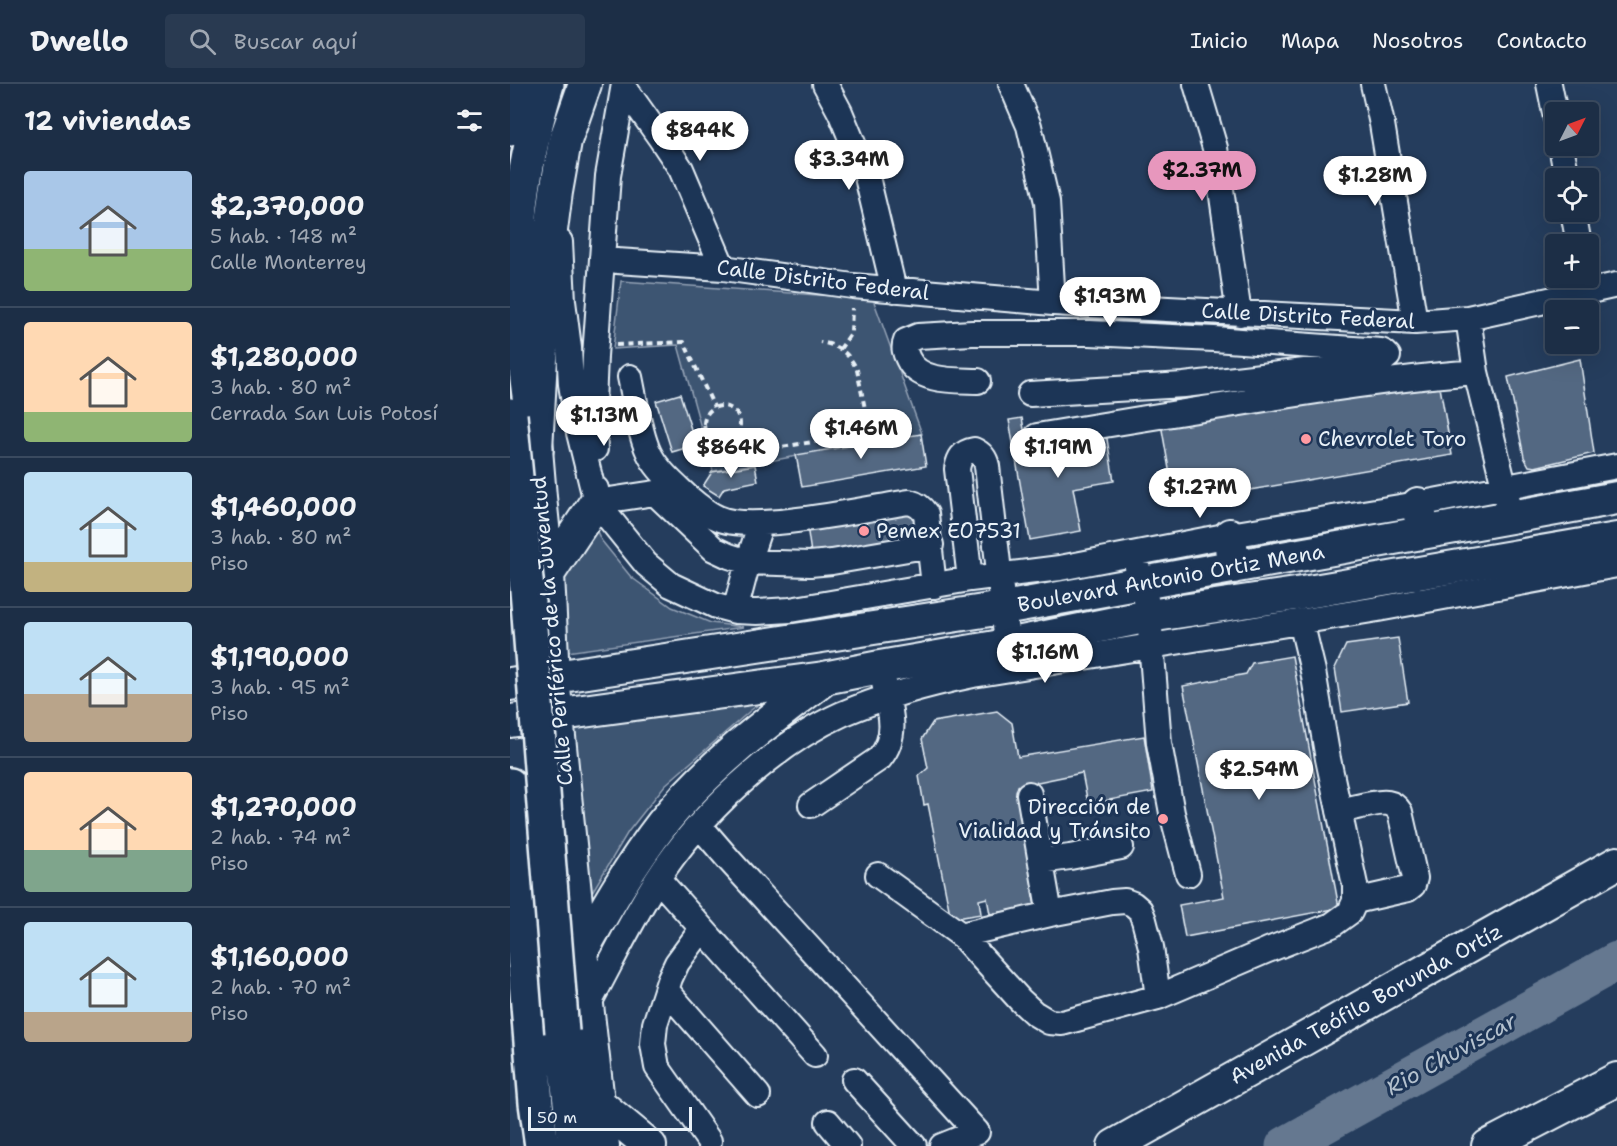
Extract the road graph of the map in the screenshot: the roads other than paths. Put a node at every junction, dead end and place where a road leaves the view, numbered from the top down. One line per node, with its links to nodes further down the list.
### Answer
1 (524, 84): 11 (highway)
2 (547, 84): 31 (highway)
3 (585, 84): 12 (main road, Calle Periférico de la Juventud)
4 (825, 84): 18 (street)
5 (1011, 84): 19 (street)
6 (1196, 84): 20 (street)
7 (1373, 84): 22 (street)
8 (1549, 84): 10 (street)
9 (624, 86): 13 (street); 14 (street)
10 (1553, 102)
11 (510, 129)
12 (556, 192): 31 (main road, Calle Periférico de la Juventud); 34 (street)
13 (602, 257): 14 (street, Calle Distrito Federal); 34 (street)
14 (723, 268): 18 (street, Calle Distrito Federal)
15 (1599, 284): 16 (street, Calle Distrito Federal)
16 (1617, 285)
17 (1573, 288): 21 (street, Calle Distrito Federal)
18 (894, 290): 19 (street, Calle Distrito Federal)
19 (1053, 303): 20 (street, Calle Distrito Federal)
20 (1239, 314): 22 (street, Calle Distrito Federal)
21 (1468, 318): 22 (street, Calle Distrito Federal); 23 (street)
22 (1415, 322)
23 (1476, 372): 29 (street); 35 (street)
24 (630, 377): 37 (street)
25 (978, 381): 26 (street)
26 (1107, 390): 27 (street); 29 (street)
27 (1030, 394)
28 (510, 415): 91 (highway, bridge)
29 (1112, 423): 30 (street)
30 (1037, 436)
31 (537, 449): 46 (main road, Calle Periférico de la Juventud)
32 (1617, 466): 35 (street, Boulevard Antonio Ortiz Mena)
33 (1617, 498): 35 (main road, Boulevard Antonio Ortiz Mena)
34 (596, 502): 42 (street); 46 (main road); 52 (street, Boulevard Antonio Ortiz Mena)
35 (1508, 502): 36 (main road, Boulevard Antonio Ortiz Mena)
36 (1420, 518): 38 (street, Boulevard Antonio Ortiz Mena); 45 (main road, Boulevard Antonio Ortiz Mena)
37 (761, 523): 40 (street); 42 (street)
38 (1230, 535): 41 (street, Boulevard Antonio Ortiz Mena); 45 (main road)
39 (1617, 539): 55 (main road, Boulevard Antonio Ortiz Mena)
40 (931, 545): 43 (street); 50 (street)
41 (1132, 554): 47 (street, Boulevard Antonio Ortiz Mena); 49 (street)
42 (748, 562): 43 (street); 52 (street)
43 (832, 562): 53 (street)
44 (1617, 565): 54 (street)
45 (1233, 567): 49 (main road, Boulevard Antonio Ortiz Mena)
46 (548, 574): 58 (main road, Calle Periférico de la Juventud)
47 (1000, 575): 48 (street, Boulevard Antonio Ortiz Mena); 48 (street); 51 (street)
48 (969, 579): 50 (street, Boulevard Antonio Ortiz Mena)
49 (1143, 583): 51 (main road, Boulevard Antonio Ortiz Mena); 55 (street)
50 (934, 586): 53 (street, Boulevard Antonio Ortiz Mena)
51 (1003, 608): 53 (main road, Boulevard Antonio Ortiz Mena); 56 (street)
52 (735, 611): 53 (street, Boulevard Antonio Ortiz Mena)
53 (834, 618): 58 (main road, Boulevard Antonio Ortiz Mena)
54 (1301, 621): 55 (street); 67 (street)
55 (1149, 632): 56 (main road, Boulevard Antonio Ortiz Mena); 72 (street)
56 (1009, 657): 57 (main road, Boulevard Antonio Ortiz Mena); 61 (street)
57 (880, 667): 59 (main road, Boulevard Antonio Ortiz Mena); 61 (street)
58 (553, 678): 60 (main road, Boulevard Antonio Ortiz Mena); 62 (main road, Calle Periférico de la Juventud)
59 (825, 678): 62 (main road, Boulevard Antonio Ortiz Mena); 79 (main road)
60 (510, 684)
61 (887, 698): 66 (street); 68 (street)
62 (557, 714): 63 (main road, Boulevard Antonio Ortiz Mena); 79 (main road, Calle Periférico de la Juventud)
63 (510, 721)
64 (510, 785): 90 (highway)
65 (1029, 794): 70 (street)
66 (811, 805)
67 (1339, 811): 75 (street); 75 (street)
68 (699, 825): 74 (street); 96 (street)
69 (1121, 847): 70 (street)
70 (1041, 861): 76 (street)
71 (1617, 863): 97 (main road, Avenida Teófilo Borunda Ortíz)
72 (1188, 874)
73 (878, 875): 78 (street)
74 (658, 879): 77 (street); 82 (street)
75 (1355, 902): 81 (street)
76 (1050, 914): 78 (street); 81 (street)
77 (702, 929): 80 (street); 83 (street)
78 (961, 935): 81 (street)
79 (581, 952): 82 (main road, Calle Periférico de la Juventud)
80 (666, 990): 86 (street); 89 (street)
81 (1158, 997)
82 (587, 1007): 87 (main road, Calle Periférico de la Juventud)
83 (815, 1055)
84 (1617, 1079): 98 (main road)
85 (854, 1080): 95 (street)
86 (758, 1095)
87 (598, 1103): 92 (main road, Calle Periférico de la Juventud); 93 (main road)
88 (828, 1122): 94 (street)
89 (709, 1141)
90 (542, 1146)
91 (575, 1146)
92 (603, 1146)
93 (650, 1146)
94 (848, 1146)
95 (914, 1146)
96 (942, 1146)
97 (1114, 1146)
98 (1488, 1146)

